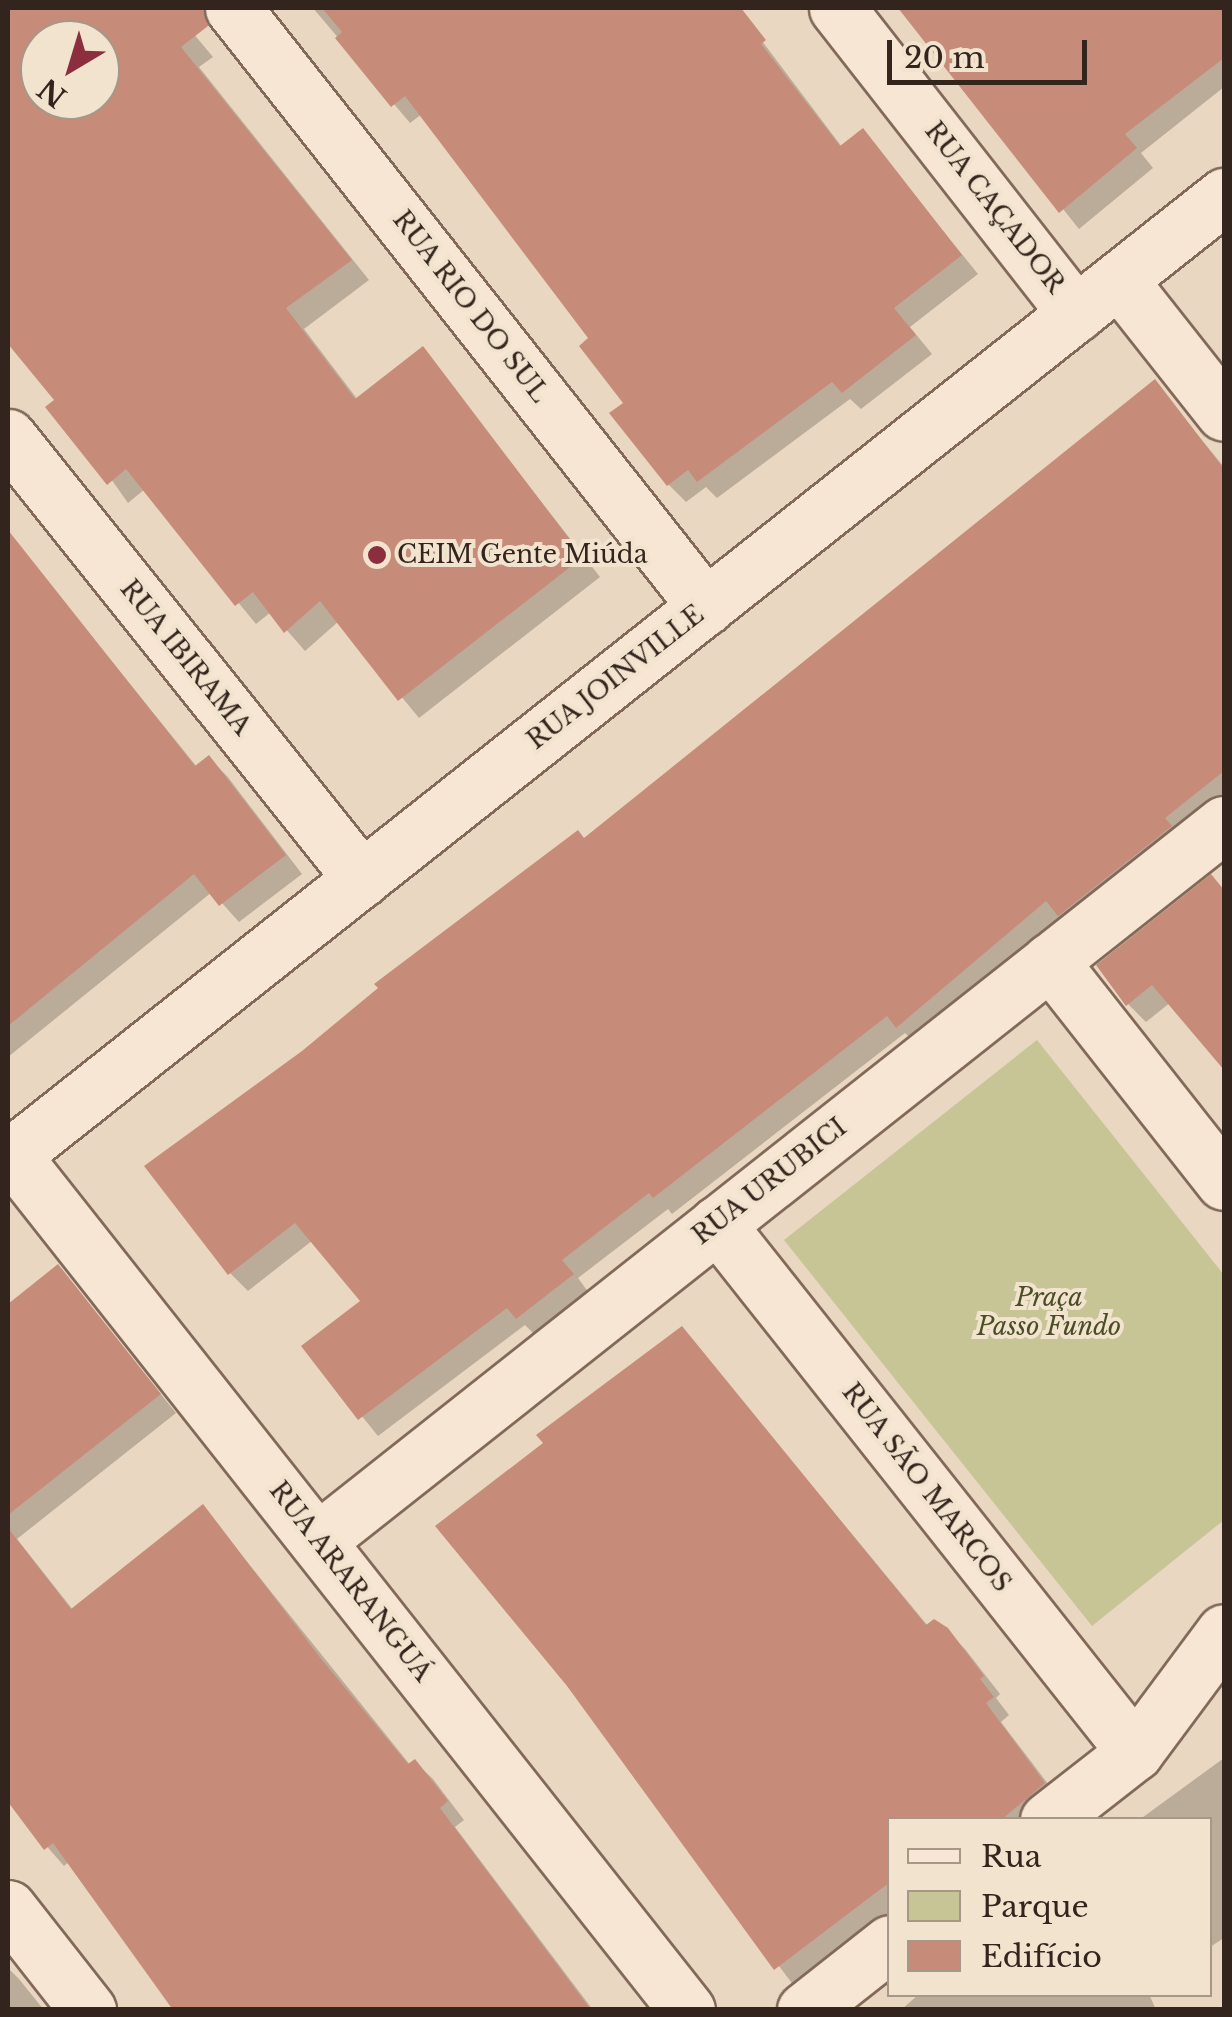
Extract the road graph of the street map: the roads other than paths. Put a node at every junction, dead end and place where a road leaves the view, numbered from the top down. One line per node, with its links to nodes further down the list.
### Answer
1 (233, 8): 8 (street, RUA RIO DO SUL)
2 (837, 8): 5 (street, RUA CAÇADOR)
3 (1224, 196): 4 (street, RUA JOINVILLE)
4 (1119, 280): 5 (street, RUA JOINVILLE); 6 (street)
5 (1076, 314): 8 (street, RUA JOINVILLE)
6 (1224, 414)
7 (8, 437): 10 (street, RUA IBIRAMA)
8 (706, 607): 10 (street, RUA JOINVILLE)
9 (1224, 824): 11 (street, RUA URUBICI)
10 (362, 878): 12 (street, RUA JOINVILLE)
11 (1050, 961): 13 (street); 14 (street, RUA URUBICI)
12 (9, 1154): 15 (street, RUA ARARANGUÁ)
13 (1224, 1182)
14 (716, 1224): 15 (street, RUA URUBICI); 17 (street, RUA SÃO MARCOS)
15 (317, 1541): 22 (street, RUA ARARANGUÁ)
16 (1224, 1632): 17 (street)
17 (1135, 1752): 18 (street)
18 (1052, 1817)
19 (8, 1908): 21 (street)
20 (887, 1945): 23 (street)
21 (88, 2010)
22 (687, 2010)
23 (804, 2010)

